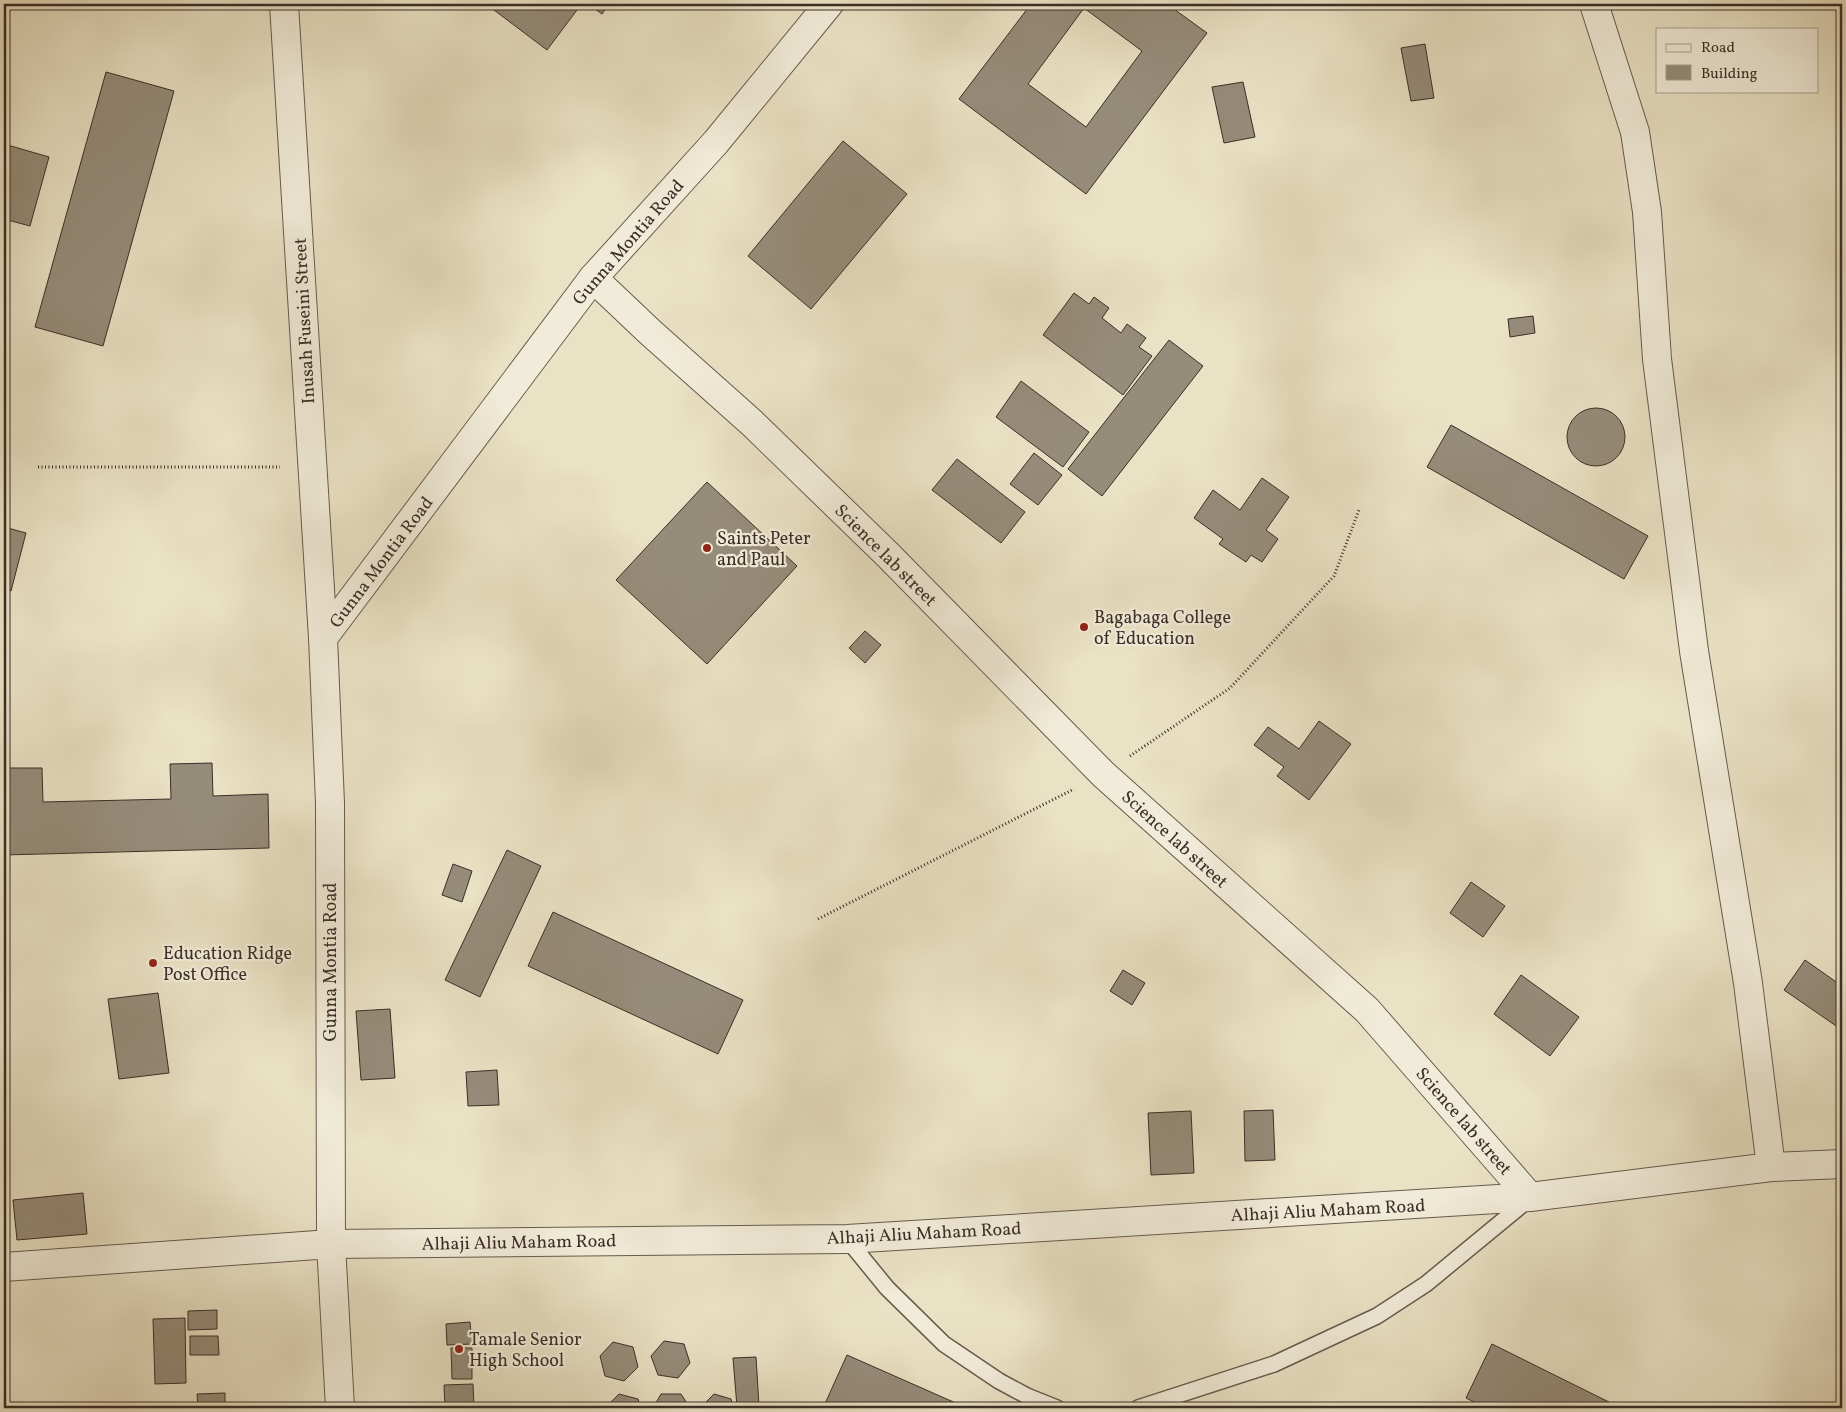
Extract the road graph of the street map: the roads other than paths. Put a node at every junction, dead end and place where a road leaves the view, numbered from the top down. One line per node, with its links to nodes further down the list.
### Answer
1 (284, 4): 5 (street, Inusah Fuseini Street)
2 (828, 4): 4 (street, Gunna Montia Road)
3 (1594, 4): 7 (street)
4 (593, 278): 5 (street, Gunna Montia Road); 8 (street, Science lab street)
5 (323, 638): 10 (street, Gunna Montia Road)
6 (1842, 1164): 7 (street, Alhaji Aliu Maham Road)
7 (1770, 1168): 8 (street, Alhaji Aliu Maham Road)
8 (1530, 1197): 9 (street, Alhaji Aliu Maham Road); 14 (lane)
9 (848, 1239): 10 (street, Alhaji Aliu Maham Road); 13 (lane)
10 (331, 1244): 11 (street, Alhaji Aliu Maham Road); 12 (street, Gunna Montia Road)
11 (4, 1267)
12 (340, 1408)
13 (1057, 1408)
14 (1138, 1408)

